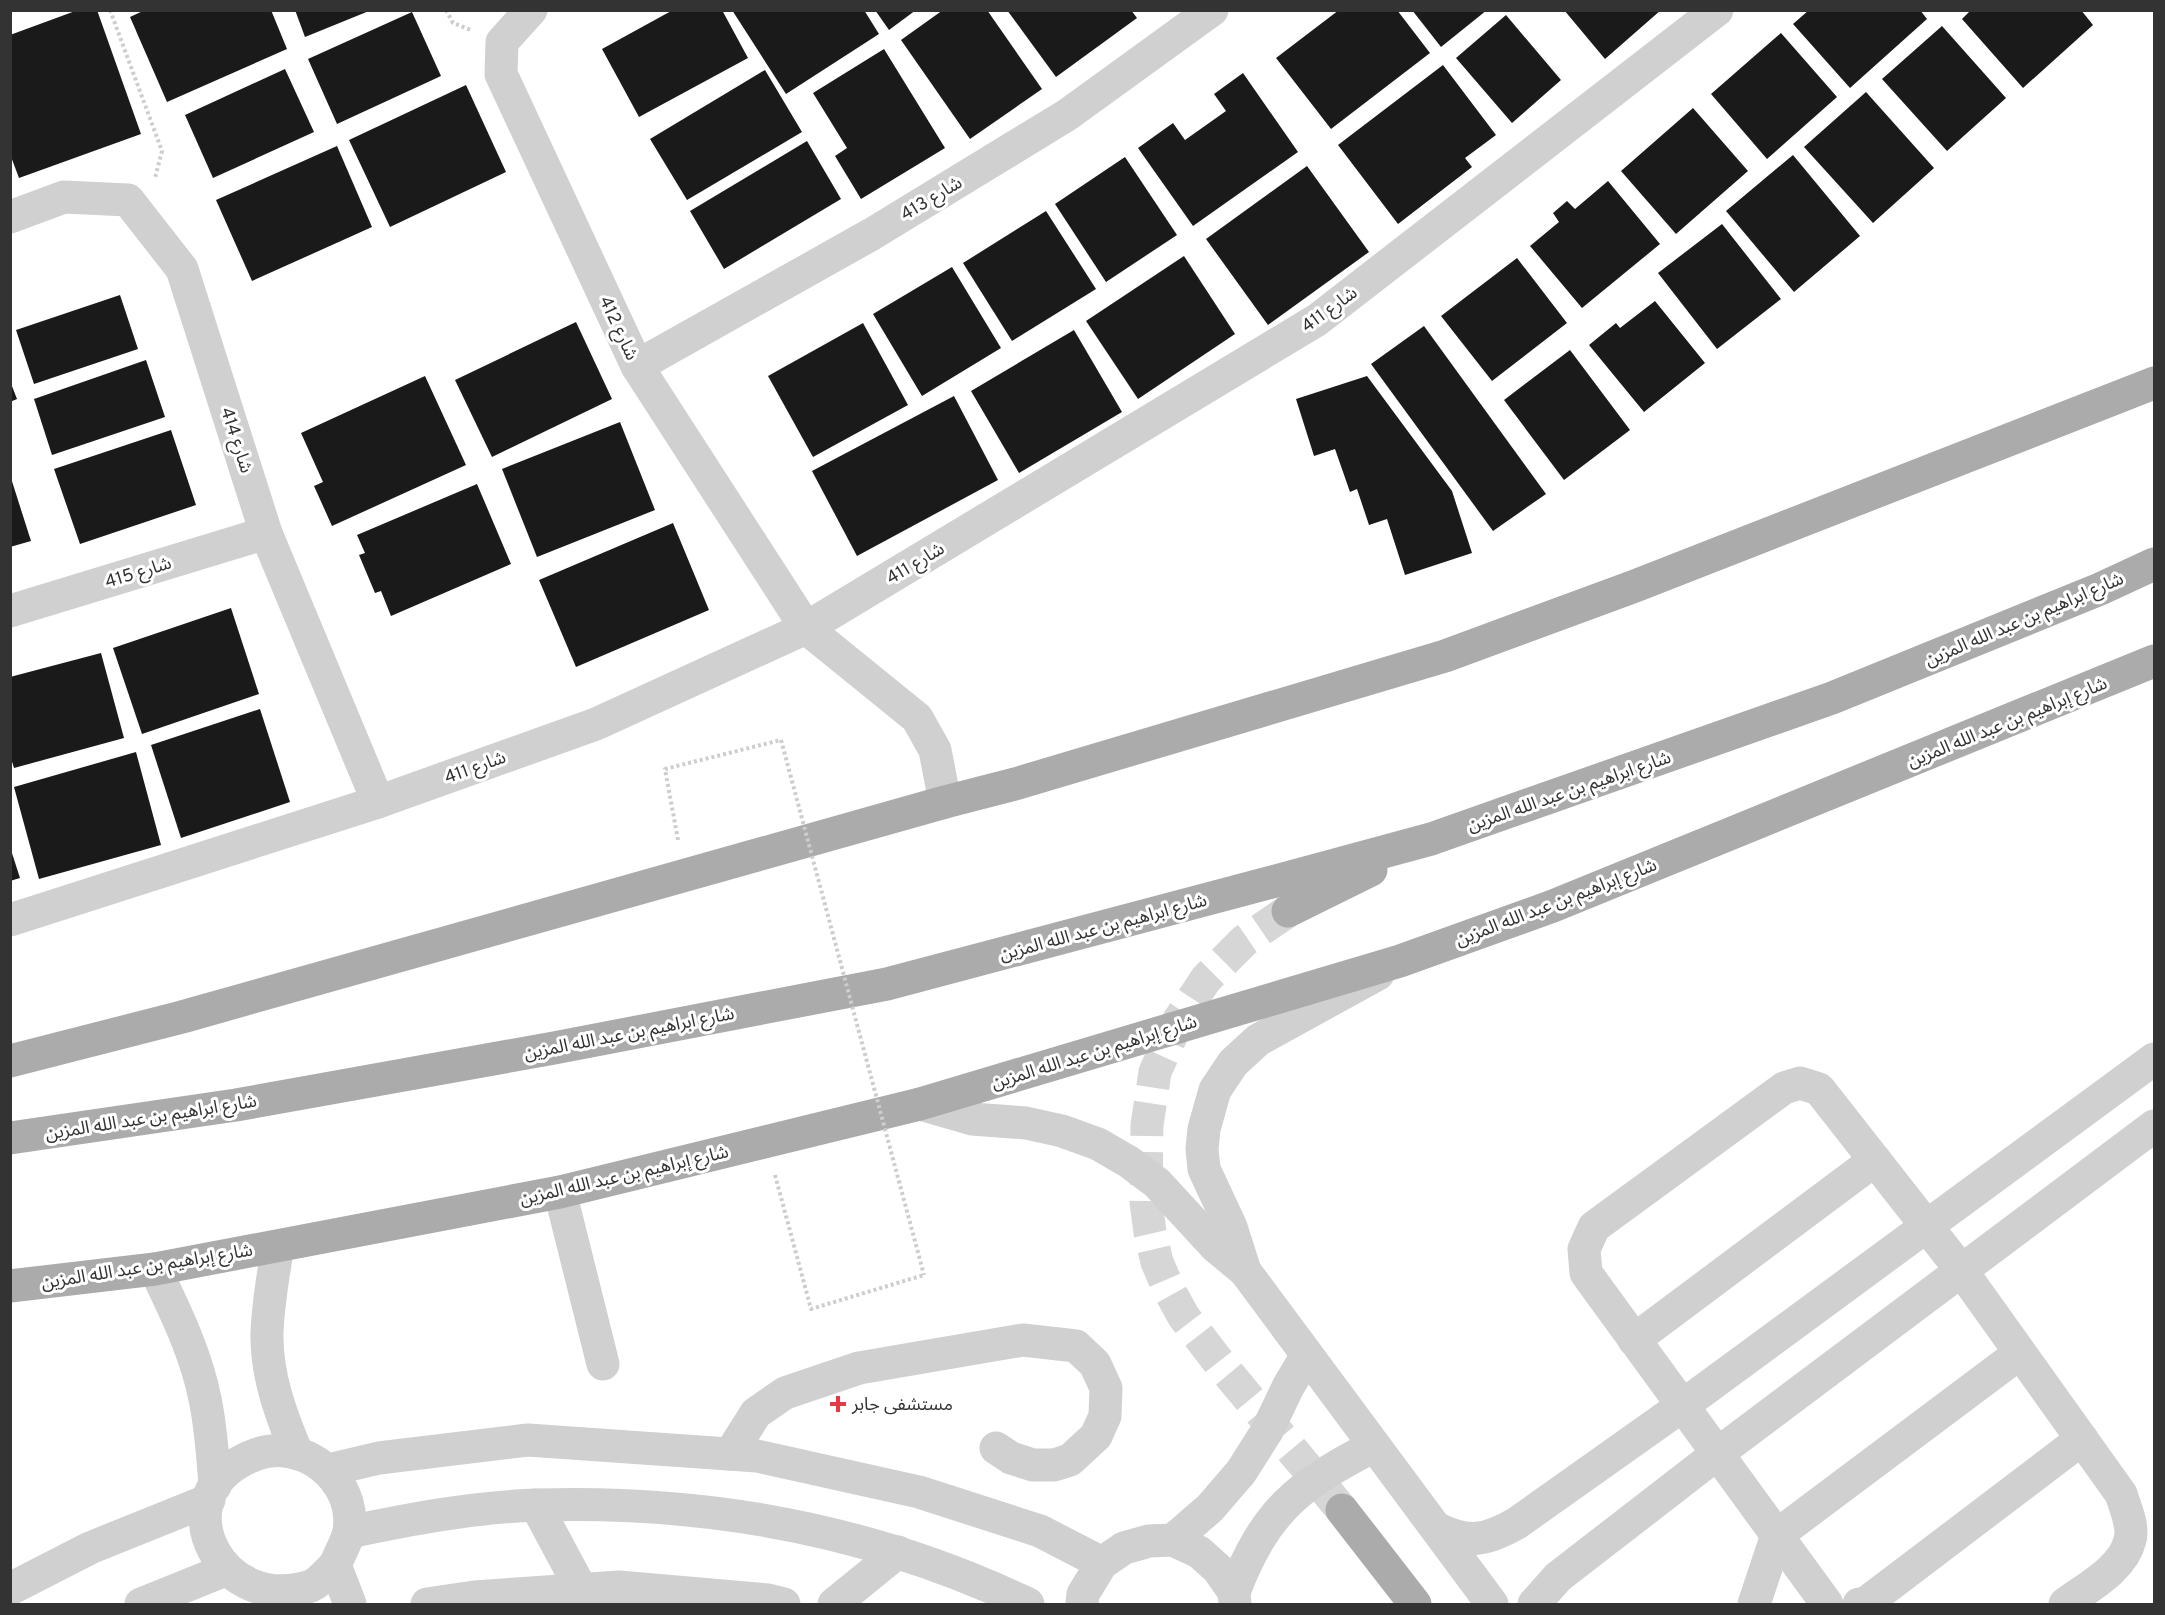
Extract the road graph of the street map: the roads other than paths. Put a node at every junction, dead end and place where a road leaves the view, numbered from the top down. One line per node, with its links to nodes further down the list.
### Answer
1 (531, 10): 5 (street, شارع 412)
2 (1212, 10): 5 (street, شارع 413)
3 (1717, 10): 10 (street, شارع 411)
4 (10, 217): 7 (street, شارع 414)
5 (637, 366): 10 (street, شارع 412)
6 (2154, 383): 13 (main road)
7 (266, 533): 9 (street, شارع 415); 12 (street, شارع 414)
8 (2154, 564): 14 (main road, شارع ابراهيم بن عبد الله المزين)
9 (10, 611)
10 (806, 628): 12 (street, شارع 411); 13 (street, شارع 412)
11 (2150, 663): 17 (main road, شارع إبراهيم بن عبد الله المزين)
12 (378, 802): 16 (street, شارع 411)
13 (945, 802): 19 (main road)
14 (1431, 839): 15 (main road); 22 (main road, شارع ابراهيم بن عبد الله المزين)
15 (1288, 911)
16 (10, 920)
17 (1400, 961): 20 (main road, شارع إبراهيم بن عبد الله المزين); 29 (street)
18 (2154, 1059): 25 (street)
19 (10, 1061)
20 (920, 1104): 24 (main road, شارع إبراهيم بن عبد الله المزين); 29 (street)
21 (2154, 1126): 28 (street)
22 (10, 1138)
23 (1875, 1160): 25 (street); 31 (street); 31 (street)
24 (560, 1192): 26 (main road, شارع إبراهيم بن عبد الله المزين); 34 (street)
25 (1928, 1227): 28 (street); 35 (street)
26 (279, 1246): 27 (main road, شارع إبراهيم بن عبد الله المزين); 39 (street)
27 (155, 1269): 30 (main road, شارع إبراهيم بن عبد الله المزين); 43 (street)
28 (1961, 1270): 32 (street); 41 (street)
29 (1245, 1271): 33 (street)
30 (10, 1286)
31 (1634, 1340): 35 (street)
32 (2020, 1353): 36 (street); 48 (street)
33 (1307, 1355): 37 (street); 49 (street)
34 (603, 1364)
35 (1682, 1406): 41 (street); 46 (street)
36 (2082, 1439): 70 (street); 71 (street)
37 (1374, 1446): 46 (street); 57 (street)
38 (996, 1448): 40 (street)
39 (297, 1453): 42 (street); 43 (street)
40 (730, 1454): 42 (street); 51 (street)
41 (1717, 1454): 48 (street); 67 (street)
42 (328, 1470): 47 (street)
43 (212, 1493): 53 (street); 54 (street)
44 (536, 1505): 47 (street); 50 (street); 55 (street)
45 (1342, 1510): 65 (main road)
46 (1436, 1528): 66 (street)
47 (349, 1532): 52 (street)
48 (1777, 1535): 68 (street); 69 (street)
49 (1173, 1540): 51 (street); 57 (street)
50 (898, 1552): 62 (street); 63 (street)
51 (1102, 1563): 64 (street)
52 (335, 1565): 56 (street); 59 (street)
53 (223, 1571): 56 (street); 58 (street)
54 (10, 1589)
55 (581, 1589): 60 (street); 61 (street)
56 (258, 1598)
57 (1234, 1598)
58 (141, 1605)
59 (350, 1605)
60 (427, 1605)
61 (784, 1605)
62 (834, 1605)
63 (1028, 1605)
64 (1082, 1605)
65 (1415, 1605)
66 (1492, 1605)
67 (1534, 1605)
68 (1754, 1605)
69 (1827, 1605)
70 (1859, 1605)
71 (2065, 1605)

